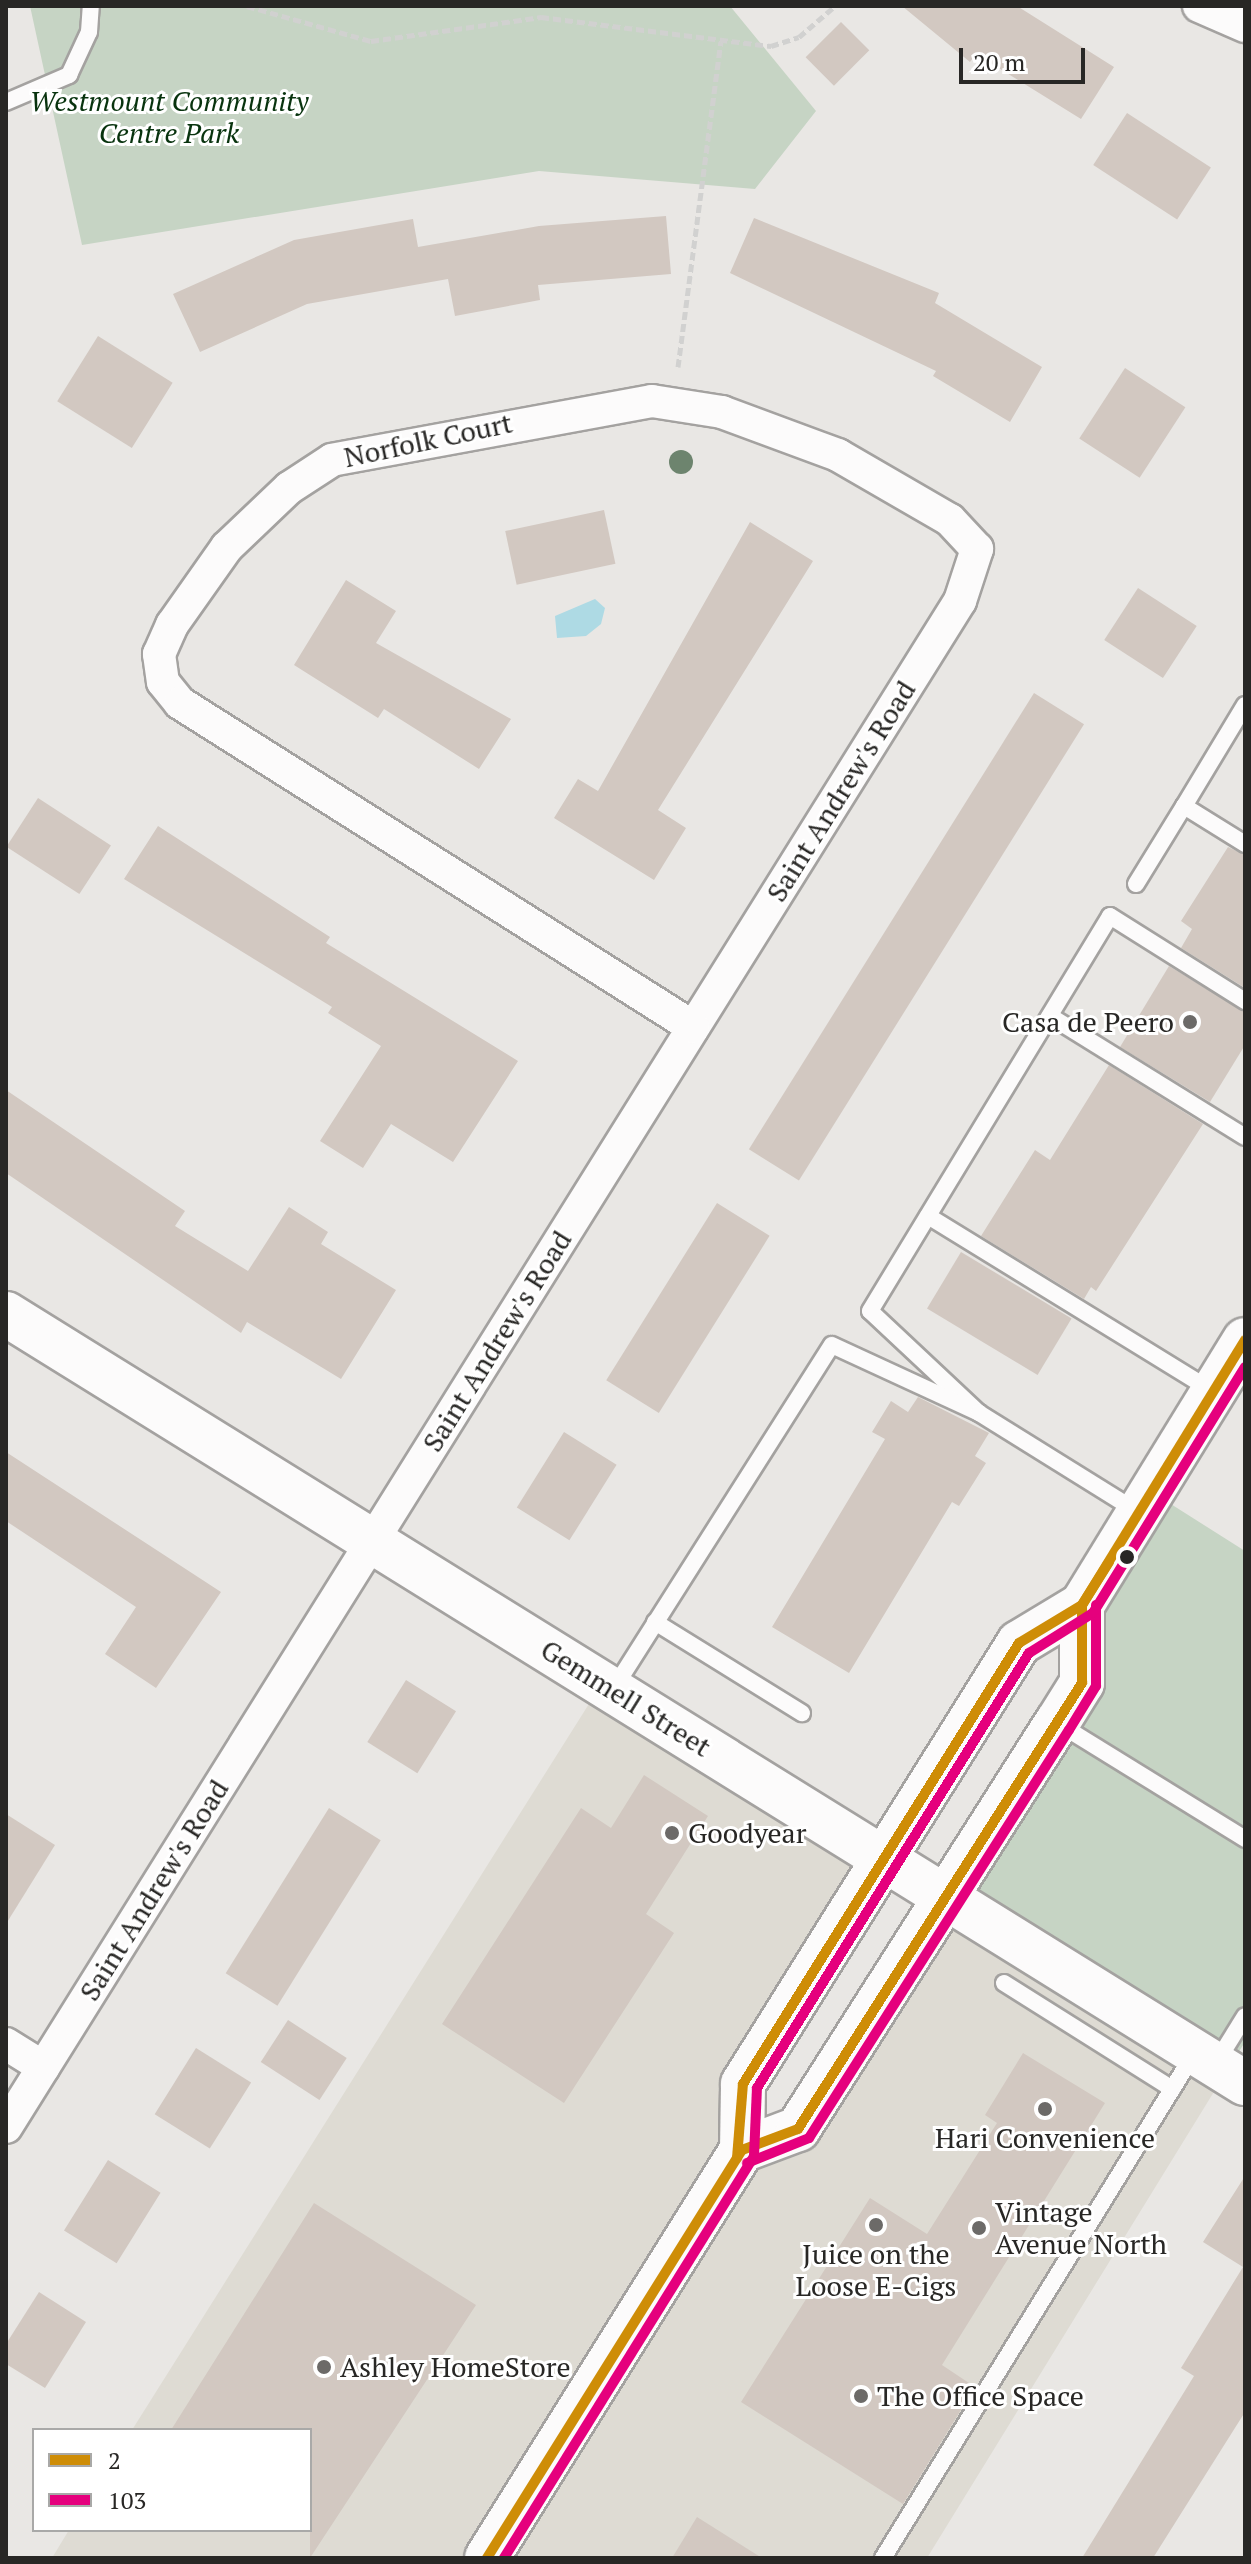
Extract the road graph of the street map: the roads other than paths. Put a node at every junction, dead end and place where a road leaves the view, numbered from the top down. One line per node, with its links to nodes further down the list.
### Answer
1 (91, 6): 4 (lane)
2 (1199, 6): 3 (street)
3 (1245, 26)
4 (6, 102)
5 (977, 549): 12 (street, Saint Andrew's Road); 12 (street, Norfolk Court)
6 (1245, 705): 7 (lane)
7 (1184, 806): 8 (lane); 9 (lane)
8 (1245, 844)
9 (1136, 884)
10 (1245, 1001): 11 (lane)
11 (1050, 1016): 13 (lane); 14 (lane)
12 (693, 1027): 20 (street, Saint Andrew's Road)
13 (1245, 1137)
14 (928, 1216): 17 (lane); 18 (lane)
15 (6, 1314): 20 (main road, Gemmell Street)
16 (1245, 1340): 17 (main road)
17 (1213, 1392): 19 (main road)
18 (979, 1413): 19 (lane); 22 (lane)
19 (1139, 1513): 21 (main road)
20 (372, 1542): 23 (main road, Gemmell Street); 33 (street, Saint Andrew's Road)
21 (1082, 1605): 25 (main road); 27 (main road)
22 (655, 1622): 23 (lane); 24 (lane)
23 (613, 1690): 27 (main road, Gemmell Street)
24 (802, 1713)
25 (1057, 1723): 26 (lane); 28 (main road)
26 (1245, 1839)
27 (886, 1858): 28 (main road, Gemmell Street); 36 (main road)
28 (948, 1896): 32 (main road, Gemmell Street); 36 (main road)
29 (1004, 1983): 34 (lane)
30 (1245, 2016): 32 (lane)
31 (6, 2044): 33 (street)
32 (1218, 2066): 34 (lane)
33 (43, 2067): 35 (street, Saint Andrew's Road)
34 (1172, 2089): 38 (lane)
35 (6, 2127)
36 (742, 2150): 37 (main road)
37 (487, 2558)
38 (883, 2558)

